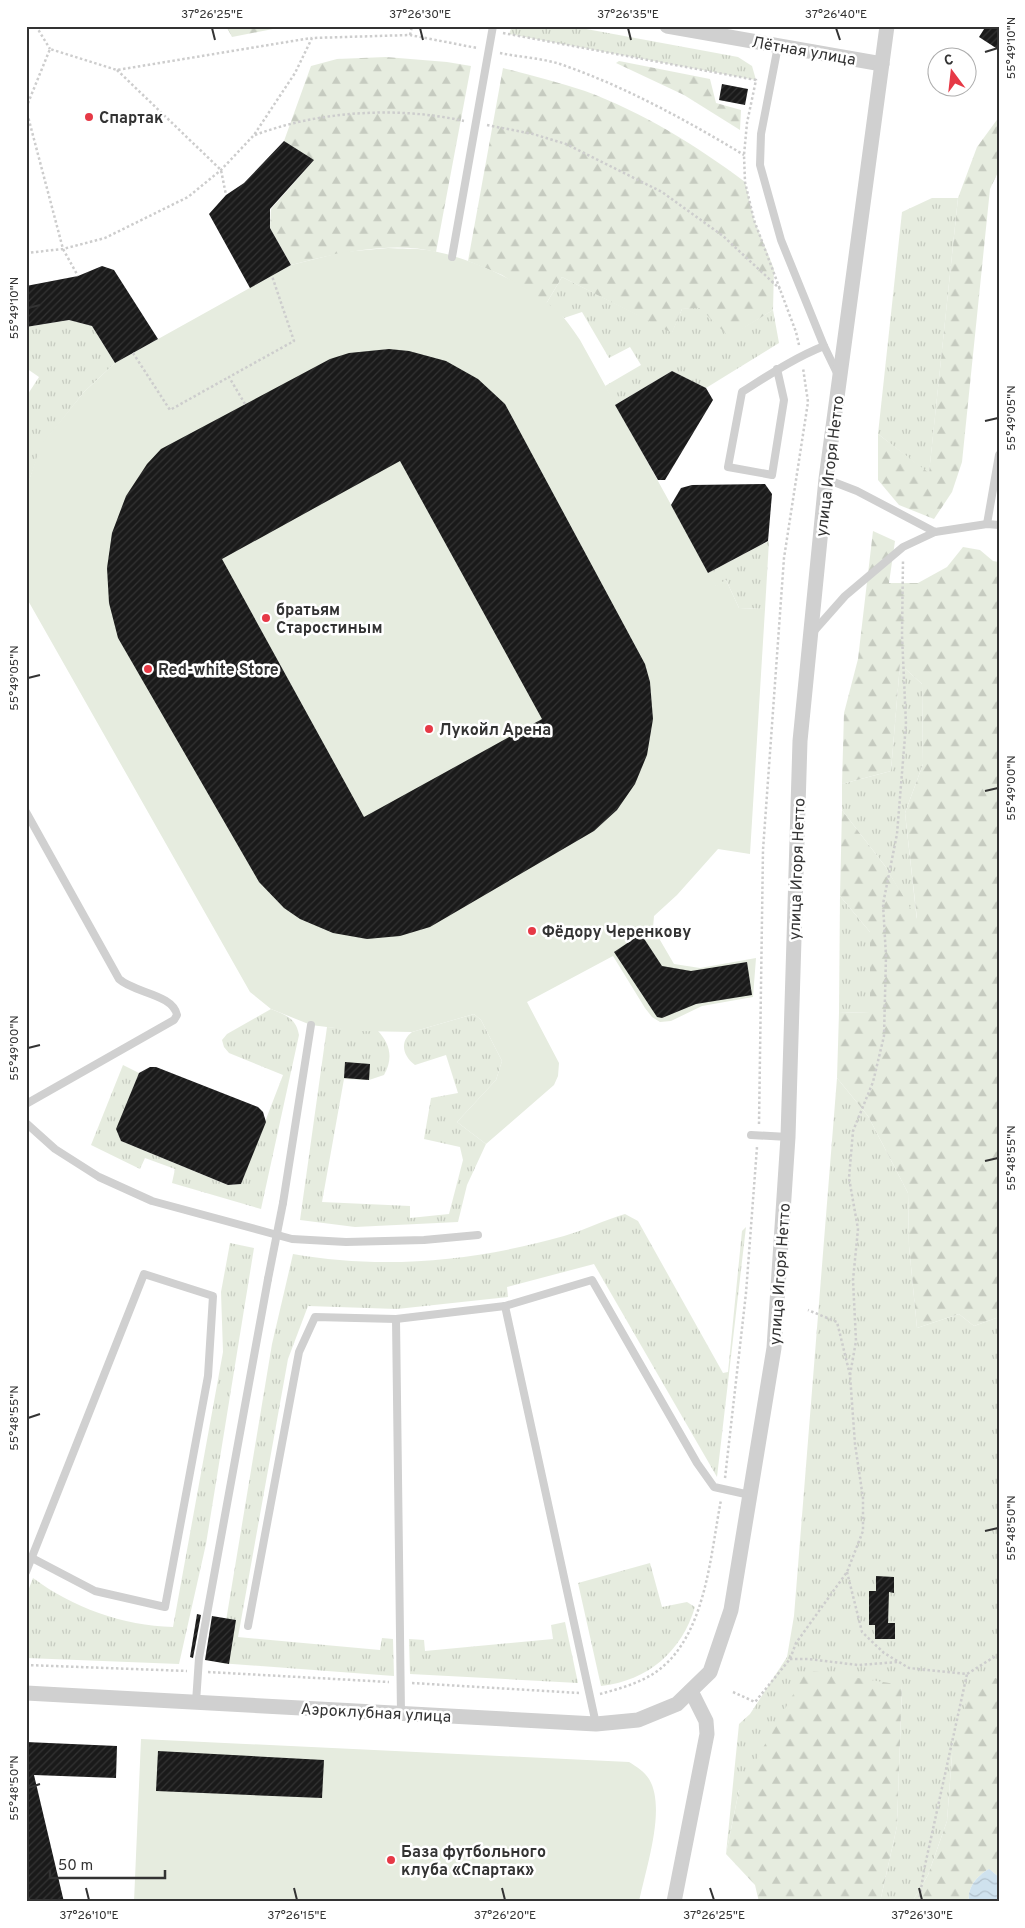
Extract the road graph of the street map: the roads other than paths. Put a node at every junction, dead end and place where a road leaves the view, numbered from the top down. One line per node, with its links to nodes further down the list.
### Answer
1 (493, 26): 6 (lane)
2 (667, 26): 4 (street, Лётная улица)
3 (887, 26): 5 (street, улица Игоря Нетто)
4 (778, 46): 5 (street, Лётная улица); 7 (lane)
5 (882, 64): 9 (street, улица Игоря Нетто)
6 (452, 256)
7 (824, 346): 8 (lane); 9 (lane)
8 (777, 369): 8 (lane)
9 (840, 377): 11 (street, улица Игоря Нетто)
10 (999, 455): 12 (lane)
11 (826, 479): 14 (lane); 15 (street, улица Игоря Нетто)
12 (988, 524): 13 (lane); 14 (lane)
13 (999, 525)
14 (934, 532): 15 (lane)
15 (810, 635): 21 (street, улица Игоря Нетто)
16 (26, 812): 18 (lane)
17 (311, 1025): 32 (lane, bridge)
18 (26, 1104)
19 (26, 1123): 22 (lane)
20 (751, 1135): 21 (lane)
21 (788, 1137): 25 (street, улица Игоря Нетто)
22 (478, 1235)
23 (505, 1306): 24 (lane); 25 (lane); 34 (lane)
24 (396, 1319): 28 (lane); 33 (lane)
25 (750, 1495): 29 (street, улица Игоря Нетто)
26 (32, 1558): 26 (lane); 27 (lane)
27 (26, 1572)
28 (248, 1626)
29 (710, 1672): 30 (street, Аэроклубная улица)
30 (691, 1691): 34 (street, Аэроклубная улица); 35 (street)
31 (26, 1693): 32 (street, Аэроклубная улица)
32 (196, 1702): 33 (street, Аэроклубная улица)
33 (401, 1713): 34 (street, Аэроклубная улица)
34 (596, 1724)
35 (674, 1902)

